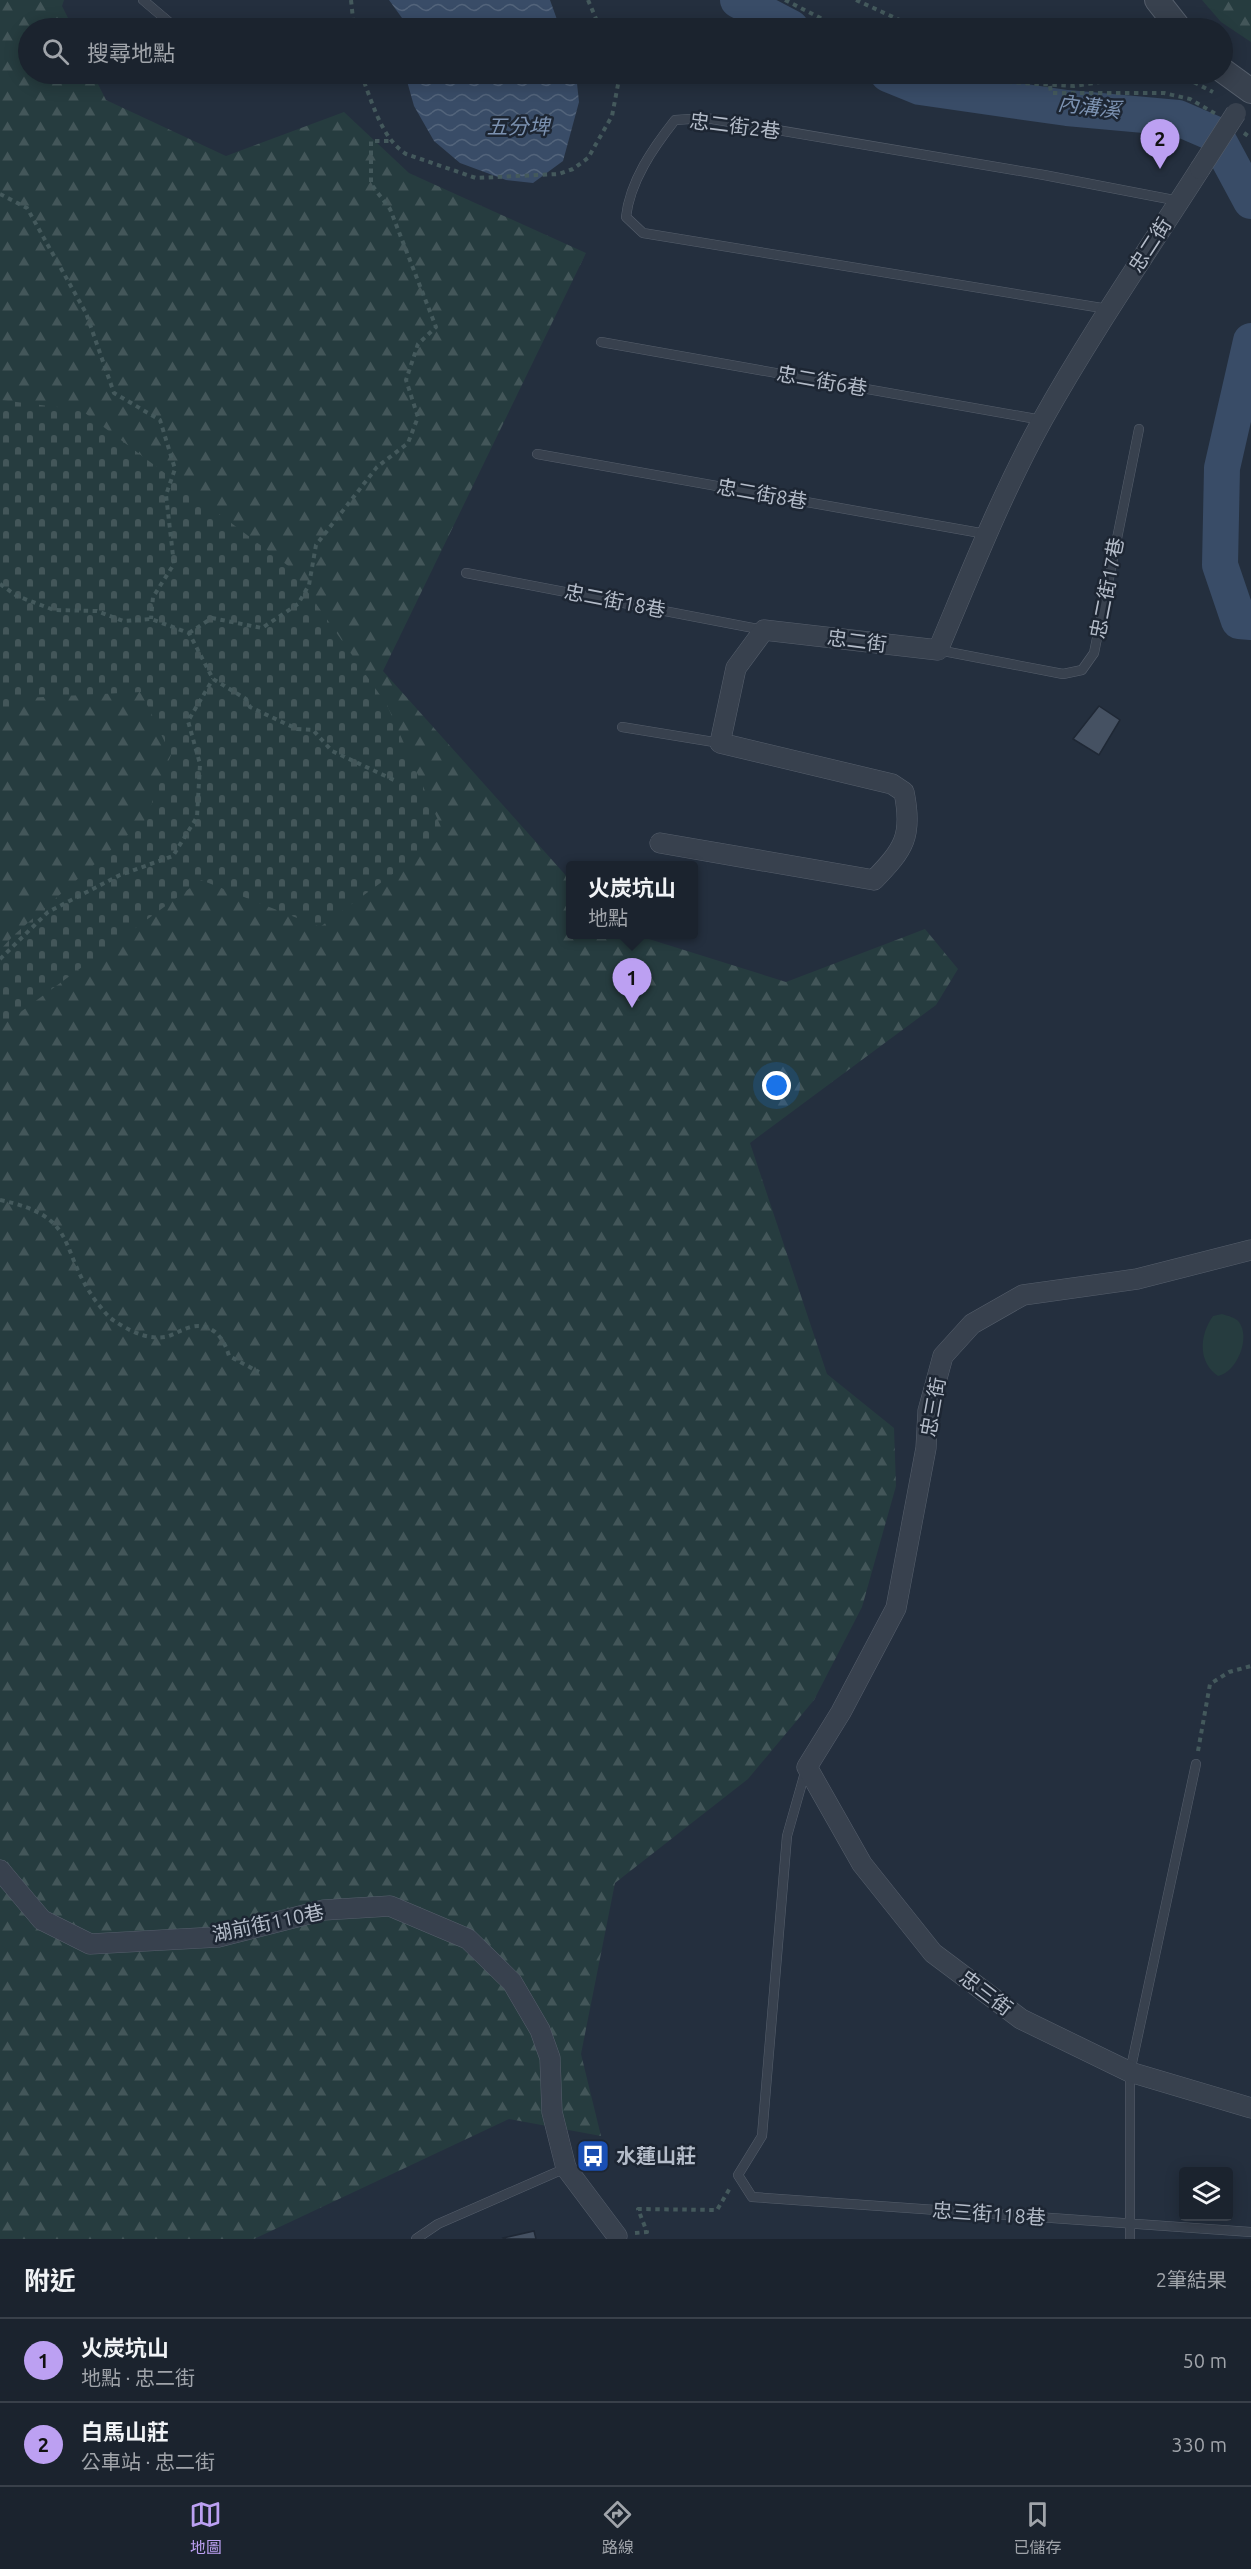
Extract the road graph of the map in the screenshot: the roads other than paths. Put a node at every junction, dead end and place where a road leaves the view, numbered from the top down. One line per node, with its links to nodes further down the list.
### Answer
1 (143, 0): 3 (lane)
2 (1157, 0): 4 (street)
3 (162, 18)
4 (1171, 18)
5 (1233, 78): 6 (street)
6 (1251, 91): 7 (street, 忠二街, bridge)
7 (1179, 201): 8 (street, 忠二街); 8 (lane, 忠二街2巷)
8 (1108, 309): 10 (street, 忠二街)
9 (601, 342): 10 (lane, 忠二街6巷)
10 (1042, 420): 13 (street, 忠二街)
11 (1139, 429): 16 (lane, 忠二街17巷)
12 (537, 454): 13 (lane, 忠二街8巷)
13 (986, 534): 16 (street, 忠二街)
14 (466, 573): 15 (lane, 忠二街18巷)
15 (764, 630): 16 (street, 忠二街); 18 (street)
16 (938, 650)
17 (622, 727): 18 (lane)
18 (720, 743): 19 (street)
19 (660, 843)
20 (1251, 1250): 22 (street, 忠三街)
21 (1196, 1764): 24 (lane)
22 (807, 1767): 24 (street, 忠三街); 27 (lane, 忠三街)
23 (0, 1870): 26 (street, 湖前街110巷)
24 (1130, 2072): 25 (street, 忠三街); 28 (lane)
25 (1251, 2108)
26 (566, 2168): 30 (street, 湖前街110巷); 31 (lane)
27 (738, 2175): 28 (lane, 忠三街118巷)
28 (1130, 2225): 29 (lane, 忠三街118巷); 32 (lane)
29 (1251, 2232)
30 (616, 2238)
31 (416, 2239)
32 (1130, 2239)

